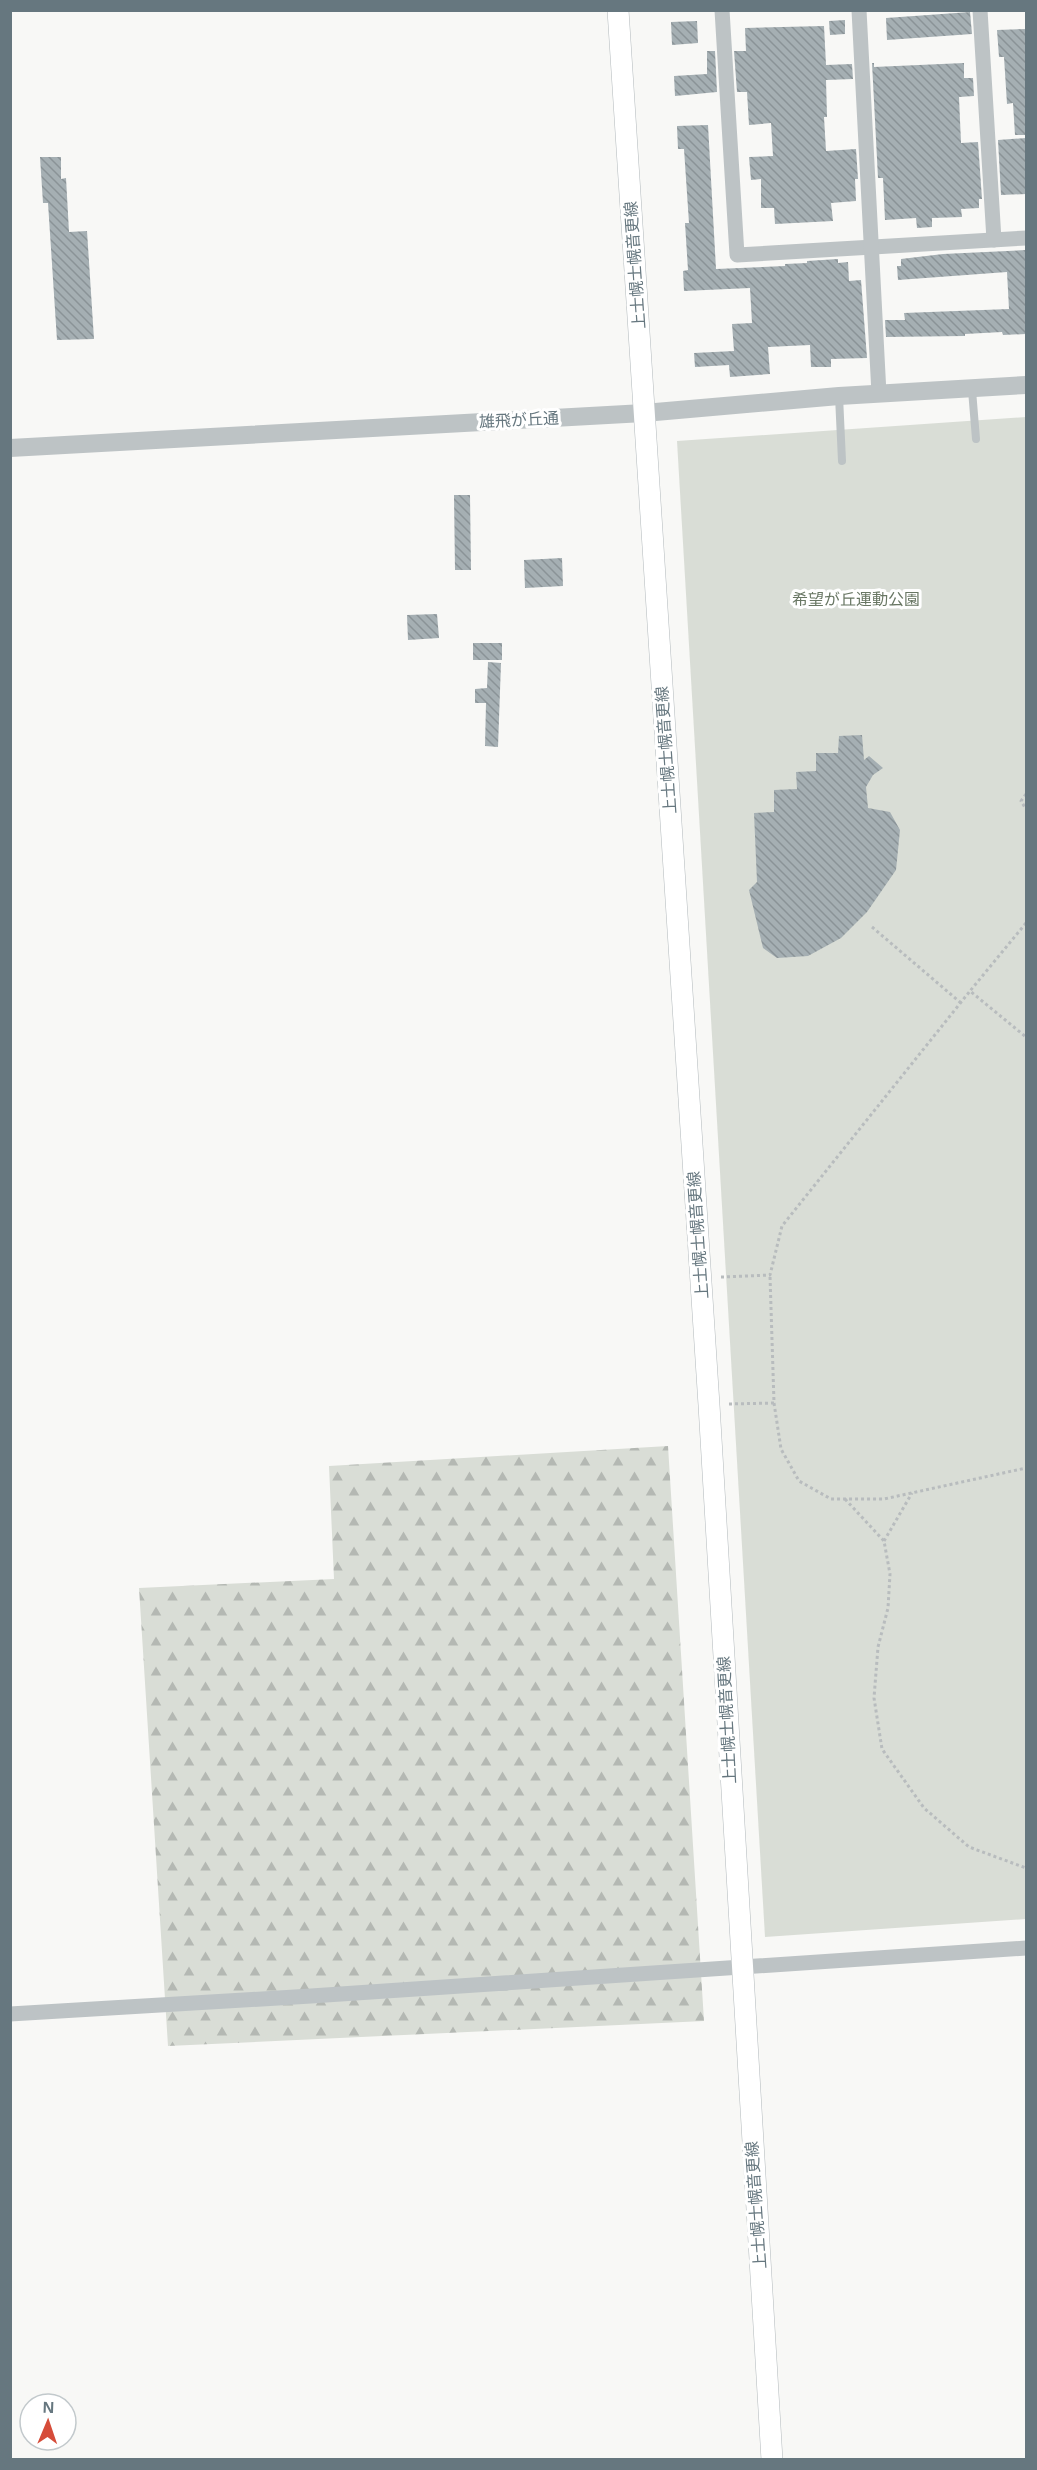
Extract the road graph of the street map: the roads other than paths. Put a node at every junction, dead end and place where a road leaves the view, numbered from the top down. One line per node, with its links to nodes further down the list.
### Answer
1 (618, 10): 12 (main road, 上士幌士幌音更線)
2 (722, 10): 7 (street)
3 (860, 10): 7 (street)
4 (980, 10): 6 (street)
5 (1026, 238): 6 (street)
6 (994, 240): 7 (street)
7 (872, 247): 10 (street)
8 (1026, 385): 9 (street, 雄飛が丘通)
9 (972, 388): 10 (street, 雄飛が丘通); 13 (lane)
10 (879, 394): 11 (street, 雄飛が丘通)
11 (839, 396): 12 (street, 雄飛が丘通); 15 (lane)
12 (644, 413): 14 (street, 雄飛が丘通); 17 (main road, 上士幌士幌音更線)
13 (976, 439)
14 (10, 448)
15 (842, 461)
16 (1026, 1948): 17 (street)
17 (741, 1967): 18 (street); 19 (main road, 上士幌士幌音更線)
18 (10, 2014)
19 (772, 2460)

